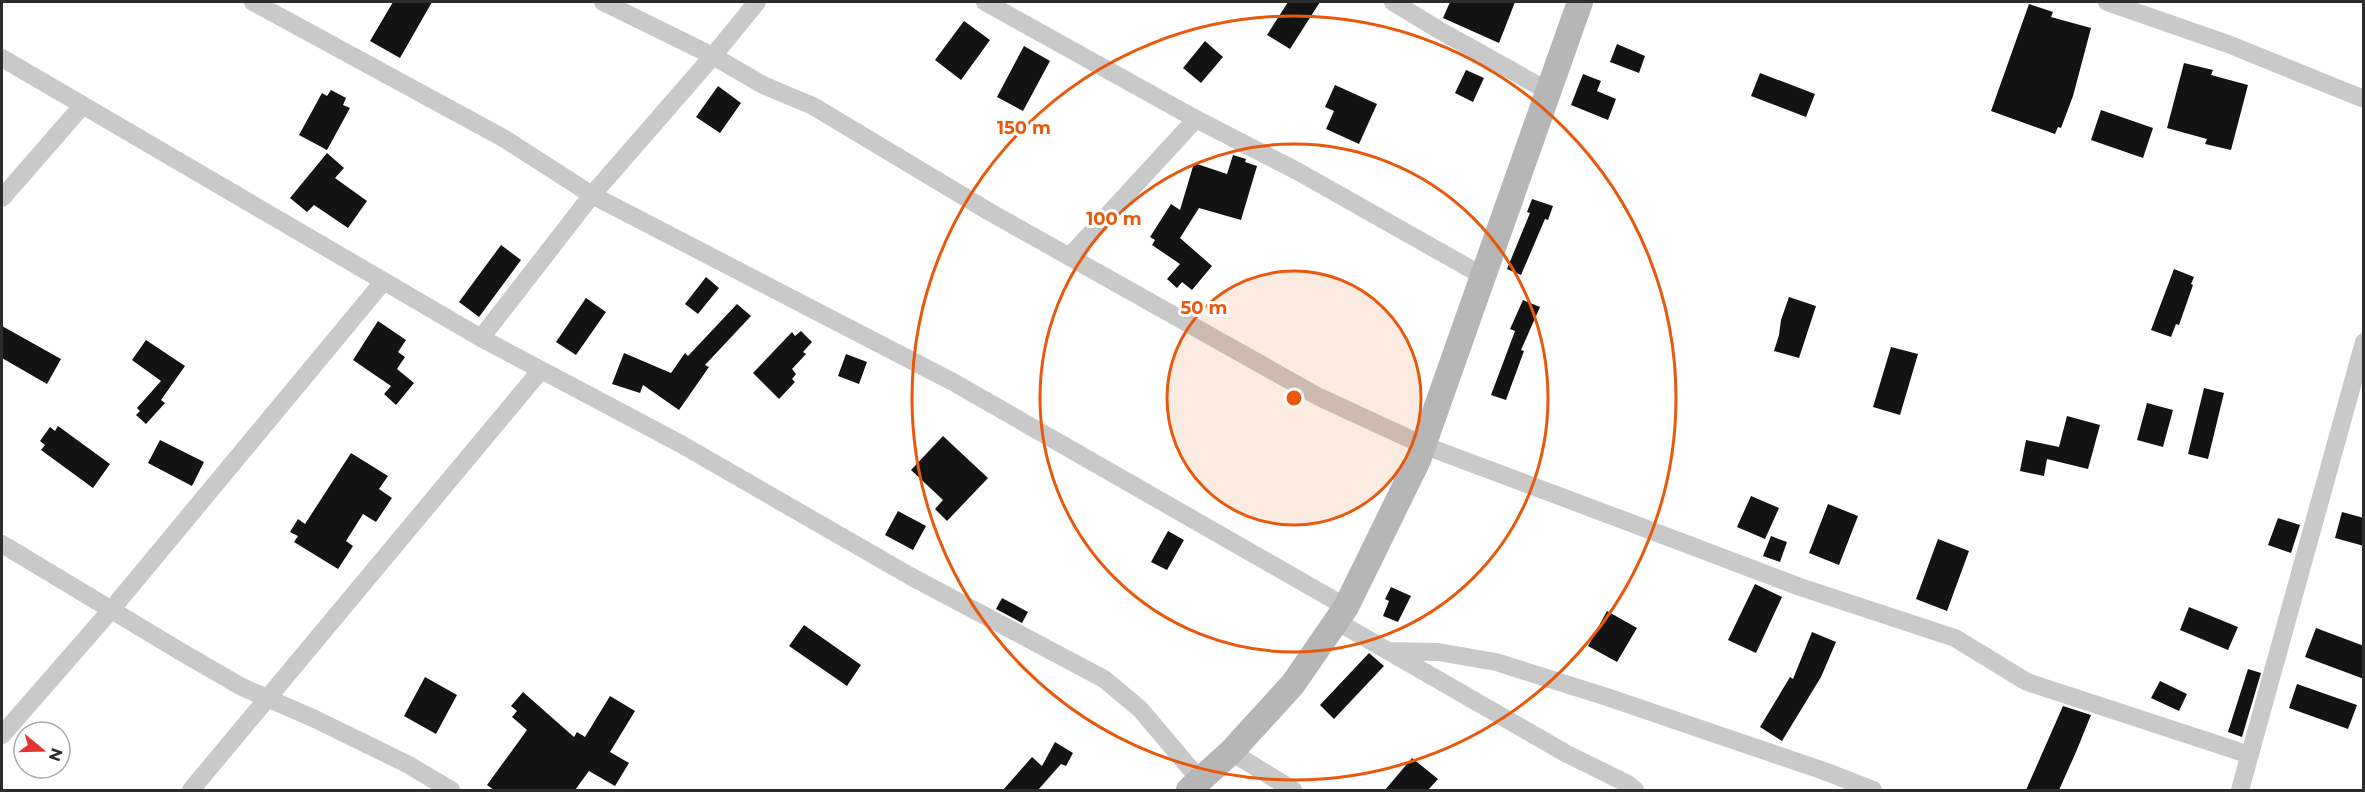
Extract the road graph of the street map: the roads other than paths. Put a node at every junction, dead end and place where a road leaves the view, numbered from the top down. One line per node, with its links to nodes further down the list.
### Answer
1 (253, 2): 14 (street)
2 (603, 2): 8 (street)
3 (757, 2): 8 (street)
4 (985, 2): 13 (street)
5 (1393, 2): 10 (street)
6 (1580, 2): 10 (street)
7 (2107, 2): 11 (street)
8 (713, 56): 14 (street); 16 (street)
9 (2, 58): 12 (street)
10 (1548, 92): 17 (street)
11 (2364, 99)
12 (83, 105): 15 (street); 18 (street)
13 (1196, 119): 16 (street); 17 (street)
14 (592, 195): 19 (street); 25 (street)
15 (2, 198)
16 (1069, 257): 22 (street)
17 (1483, 276): 22 (street)
18 (383, 282): 19 (street); 24 (street)
19 (481, 338): 21 (street)
20 (2364, 342): 30 (street)
21 (541, 370): 27 (street); 31 (street)
22 (1423, 445): 25 (street); 30 (street)
23 (2, 544): 24 (street)
24 (111, 609): 27 (street); 28 (street)
25 (1341, 614): 26 (street); 29 (street)
26 (1390, 651): 35 (street); 36 (street)
27 (268, 698): 32 (street); 33 (street)
28 (2, 735)
29 (1231, 752): 31 (street); 34 (street)
30 (2250, 755): 37 (street)
31 (1194, 785)
32 (191, 790)
33 (451, 790)
34 (1293, 790)
35 (1635, 790)
36 (1873, 790)
37 (2240, 790)

